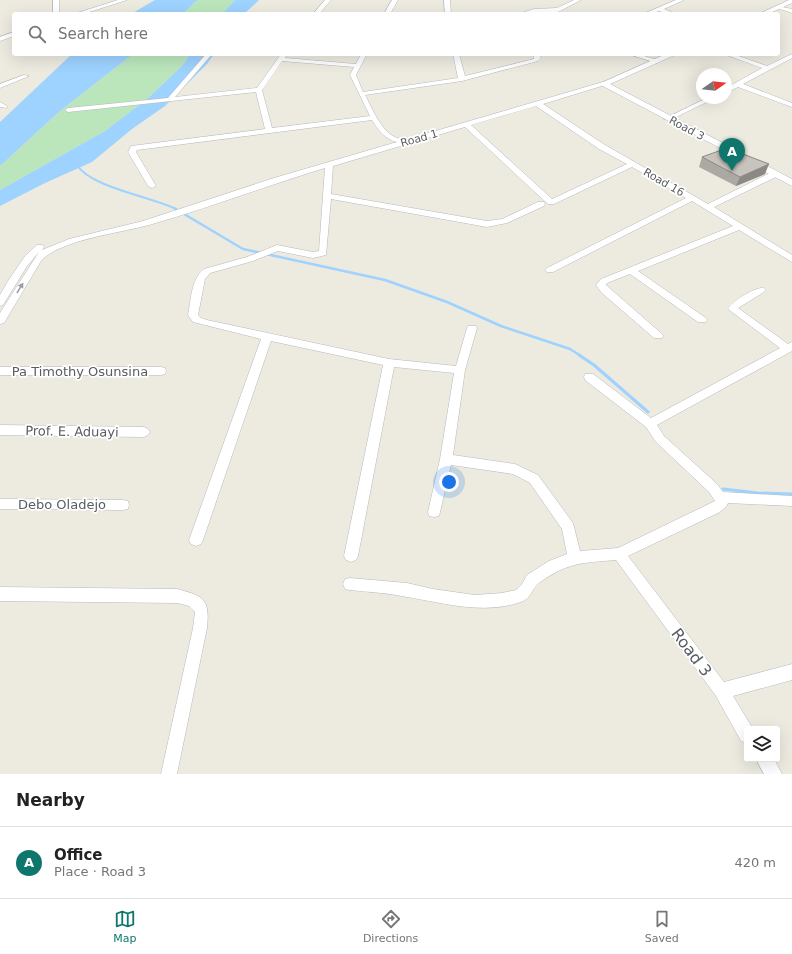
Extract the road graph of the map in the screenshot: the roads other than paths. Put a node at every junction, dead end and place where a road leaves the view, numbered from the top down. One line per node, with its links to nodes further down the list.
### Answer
1 (56, 0): 12 (street)
2 (124, 0): 13 (street)
3 (328, 0): 14 (street)
4 (395, 0): 15 (street)
5 (446, 0): 16 (street)
6 (578, 0): 17 (street)
7 (681, 0): 10 (street)
8 (792, 1): 9 (street)
9 (779, 7): 11 (street); 20 (street)
10 (659, 9): 18 (street); 19 (street)
11 (792, 11)
12 (56, 12)
13 (84, 12)
14 (319, 12)
15 (388, 12)
16 (448, 12)
17 (530, 12)
18 (651, 12)
19 (667, 12)
20 (767, 12)
21 (12, 35): 22 (street)
22 (0, 39)
23 (207, 56): 42 (street)
24 (456, 56): 35 (street)
25 (537, 56): 35 (street)
26 (638, 56): 32 (street)
27 (668, 56): 32 (street, Road 1)
28 (733, 56): 33 (street)
29 (792, 56): 33 (street)
30 (282, 57): 31 (street); 40 (street)
31 (361, 60): 41 (street)
32 (657, 61): 36 (street, Road 1)
33 (767, 68): 37 (street)
34 (26, 76): 38 (street)
35 (462, 79): 41 (street)
36 (603, 84): 43 (street, Road 1); 48 (street, Road 3)
37 (739, 85): 39 (street); 45 (street)
38 (0, 86)
39 (732, 88)
40 (259, 90): 42 (street); 50 (street)
41 (361, 94): 47 (street)
42 (169, 100): 46 (street)
43 (538, 104): 49 (street, Road 1); 55 (street, Road 16)
44 (699, 104): 48 (street)
45 (792, 105)
46 (68, 110)
47 (374, 118): 50 (street); 51 (street)
48 (668, 119): 56 (street, Road 3)
49 (467, 125): 52 (street, Road 1); 55 (street)
50 (269, 131): 58 (street)
51 (390, 138): 52 (street); 53 (street)
52 (409, 142): 53 (street, Road 1)
53 (390, 147): 54 (street, Road 1)
54 (329, 164): 59 (street); 63 (street, Road 1)
55 (633, 164): 60 (street, Road 16)
56 (775, 174): 57 (street, Road 3); 62 (street)
57 (792, 183)
58 (152, 186)
59 (327, 196): 61 (street); 73 (street)
60 (692, 198): 62 (street, Road 16); 66 (street)
61 (541, 204)
62 (708, 207): 64 (street, Road 16)
63 (144, 221): 69 (street); 71 (street, one-way to 63)
64 (739, 227): 65 (street, Road 16); 67 (street)
65 (792, 259)
66 (550, 270)
67 (631, 270): 70 (street); 74 (street)
68 (761, 290): 75 (street)
69 (0, 303)
70 (702, 320)
71 (0, 321)
72 (472, 328): 77 (street)
73 (268, 336): 76 (street); 90 (street)
74 (658, 336)
75 (790, 347): 81 (street)
76 (389, 363): 77 (street); 92 (street)
77 (460, 370): 84 (street)
78 (0, 371): 79 (street, Pa Timothy Osunsina)
79 (161, 371)
80 (589, 378): 81 (street)
81 (650, 424): 85 (street)
82 (0, 430): 83 (street, Prof. E. Aduayi)
83 (144, 432)
84 (446, 459): 89 (street); 93 (street)
85 (720, 497): 86 (street); 91 (street)
86 (792, 501)
87 (0, 504): 88 (street, Debo Oladejo)
88 (123, 505)
89 (434, 512)
90 (196, 540)
91 (619, 554): 93 (street); 97 (street, Road 3)
92 (351, 556)
93 (575, 558): 94 (street)
94 (350, 584)
95 (0, 594): 100 (street)
96 (792, 672): 97 (street)
97 (721, 691): 98 (street, Road 3)
98 (744, 730)
99 (766, 762): 101 (street)
100 (168, 774)
101 (774, 774)

